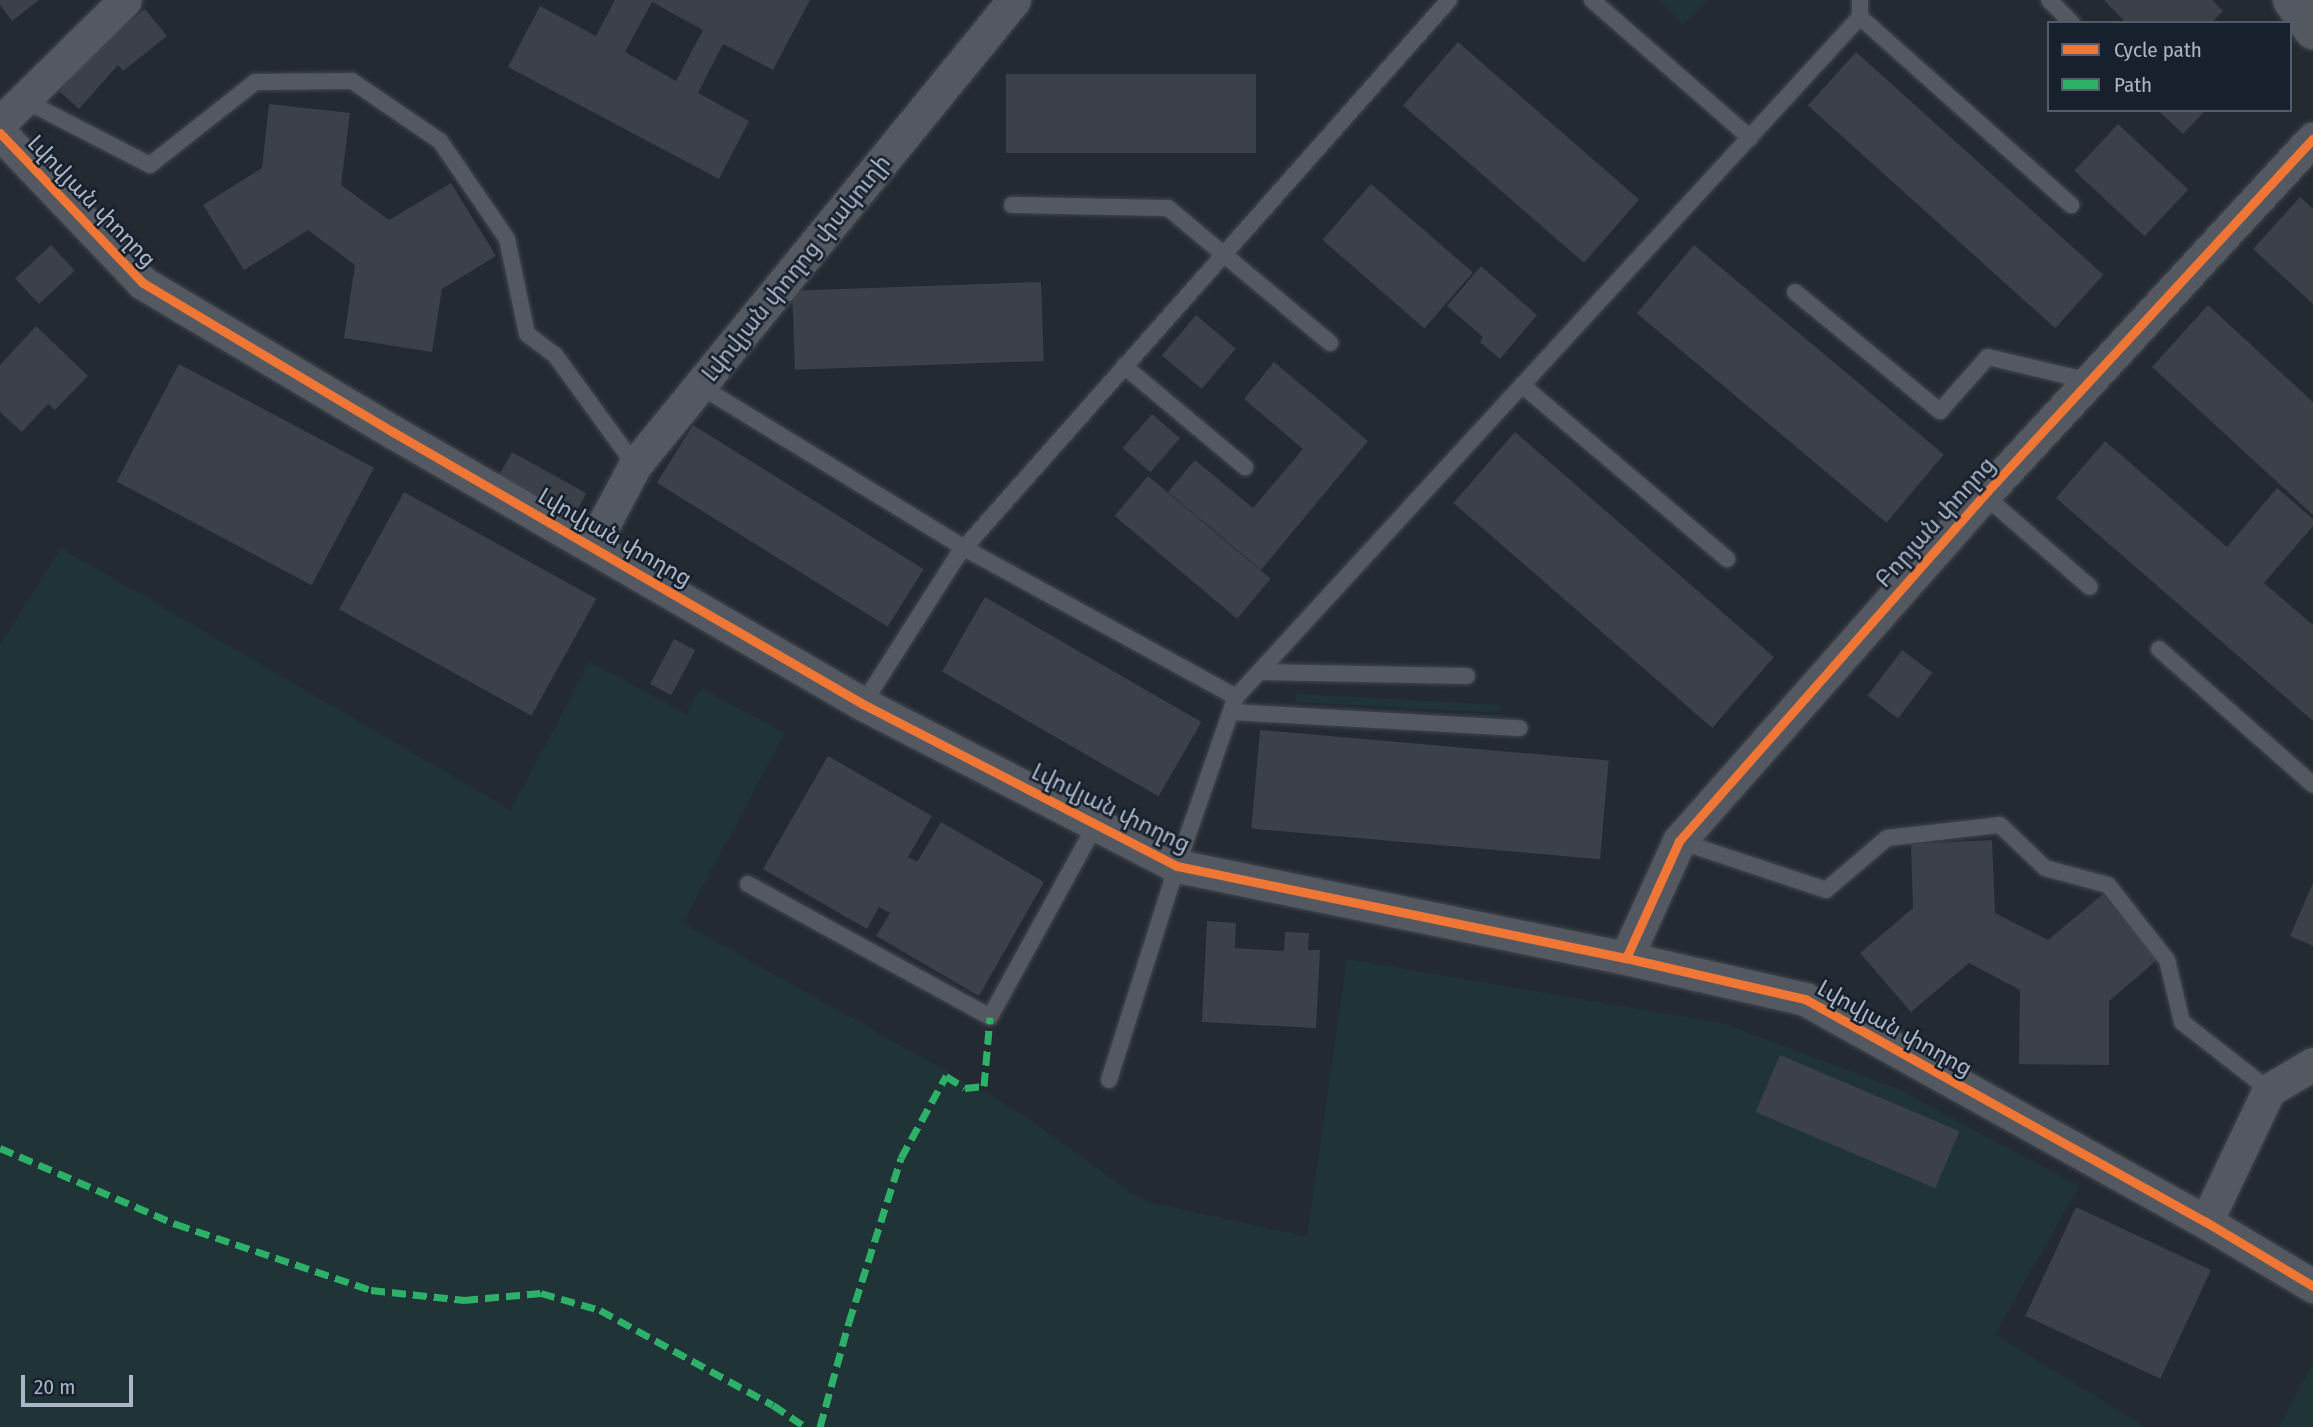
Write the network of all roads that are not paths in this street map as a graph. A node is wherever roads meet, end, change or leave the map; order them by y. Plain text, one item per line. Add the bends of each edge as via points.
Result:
1 (125, 0) edge
2 (1014, 0) edge
3 (1449, 0) edge
4 (1592, 0) edge
5 (1860, 0) edge
6 (2049, 0) edge
7 (2292, 0) edge
8 (1860, 17) junction
9 (2070, 21) edge
10 (2313, 30) edge
11 (24, 100) junction
12 (1, 134) edge
13 (1750, 138) junction
14 (2313, 138) edge
15 (1012, 205) dead end
16 (2071, 205) dead end
17 (1224, 253) junction
18 (1795, 292) dead end
19 (1330, 343) dead end
20 (1124, 366) junction
21 (2089, 381) junction
22 (699, 386) junction
23 (1522, 386) junction
24 (635, 465) junction
25 (1245, 467) dead end
26 (1984, 495) junction
27 (592, 546) junction
28 (964, 548) junction
29 (1727, 559) dead end
30 (2090, 587) dead end
31 (2159, 649) dead end
32 (1260, 672) junction
33 (1467, 676) dead end
34 (863, 704) junction
35 (1233, 704) junction
36 (1520, 728) dead end
37 (2313, 785) edge
38 (1096, 824) junction
39 (1679, 841) junction
40 (1177, 866) junction
41 (748, 884) dead end
42 (1626, 958) junction
43 (2313, 1064) edge
44 (1109, 1080) dead end
45 (2269, 1090) junction
46 (2206, 1222) junction
47 (2313, 1286) edge

1 - 11 street
2 - 22 street, Լվովյան փողոց փակուղի
3 - 17 lane
4 - 13 lane
5 - 8 lane
6 - 9 lane
7 - 10 street
8 - 13 lane
8 - 16 lane
11 - 12 street
11 - 24 lane via 149,165 255,82 352,81 440,141 508,239 527,334 555,355
12 - 27 street, Լվովյան փողոց via 142,283
13 - 23 lane
14 - 21 street, Բորյան փողոց
15 - 17 lane via 1168,208
17 - 19 lane
17 - 20 lane
18 - 21 lane via 1940,411 1988,357
20 - 25 lane
20 - 28 lane
21 - 26 street, Բորյան փողոց
22 - 24 street, Լվովյան փողոց փակուղի
22 - 28 lane
23 - 29 lane
23 - 32 lane
24 - 27 street, Լվովյան փողոց փակուղի
26 - 30 lane
26 - 39 street, Բորյան փողոց
27 - 34 street, Լվովյան փողոց
28 - 34 lane
28 - 35 lane
31 - 37 lane
32 - 33 lane
32 - 35 lane
34 - 38 street, Լվովյան փողոց
35 - 36 lane
35 - 40 lane
38 - 40 street, Լվովյան փողոց
38 - 41 lane via 990,1017
39 - 42 street, Բորյան փողոց
39 - 45 lane via 1826,890 1886,838 2000,825 2045,868 2108,885 2167,960 2182,1021
40 - 42 street, Լվովյան փողոց
40 - 44 lane
42 - 46 street, Լվովյան փողոց via 1805,999
43 - 45 street
45 - 46 street
46 - 47 street, Լվովյան փողոց

